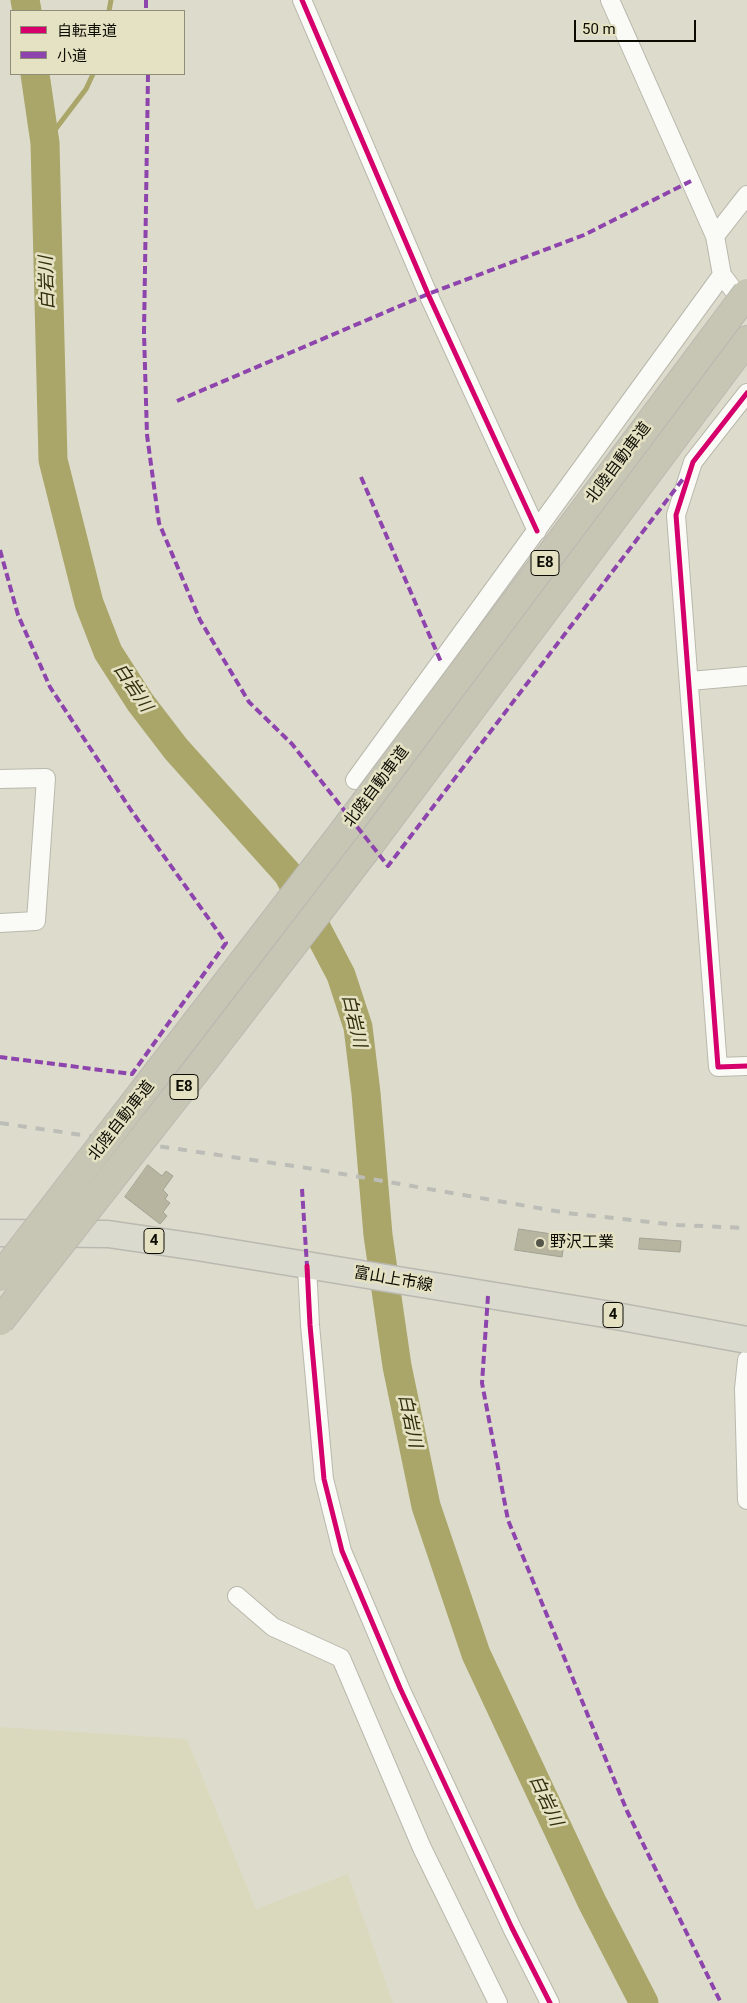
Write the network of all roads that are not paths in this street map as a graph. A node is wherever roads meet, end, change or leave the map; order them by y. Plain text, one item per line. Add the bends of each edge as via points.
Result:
1 (302, 0) edge
2 (610, 0) edge
3 (747, 195) edge
4 (715, 236) junction
5 (722, 275) junction
6 (747, 293) edge
7 (747, 308) edge
8 (747, 340) edge
9 (747, 392) edge
10 (537, 531) junction
11 (747, 676) edge
12 (690, 681) junction
13 (0, 779) edge
14 (355, 780) dead end
15 (0, 923) edge
16 (747, 1066) edge
17 (0, 1233) edge
18 (307, 1266) junction
19 (0, 1277) edge
20 (0, 1321) edge
21 (747, 1340) edge
22 (747, 1360) edge
23 (747, 1500) edge
24 (237, 1596) dead end
25 (498, 2003) edge
26 (550, 2003) edge

1 - 10 street via 428,294
2 - 4 street
3 - 4 street
4 - 5 street
5 - 7 street
5 - 10 street
6 - 19 highway, 北陸自動車道 / E8, bridge via 349,824
8 - 20 highway, 北陸自動車道 / E8, bridge via 359,859
9 - 12 street via 693,462 676,515
10 - 14 street
11 - 12 street
12 - 16 street via 718,1067
13 - 15 street via 46,778 36,920
17 - 18 main road, 4 via 108,1234
18 - 21 main road, 富山上市線 / 4
18 - 26 street via 324,1479 342,1552 400,1688
22 - 23 street via 744,1389
24 - 25 street via 272,1627 341,1658 422,1848

